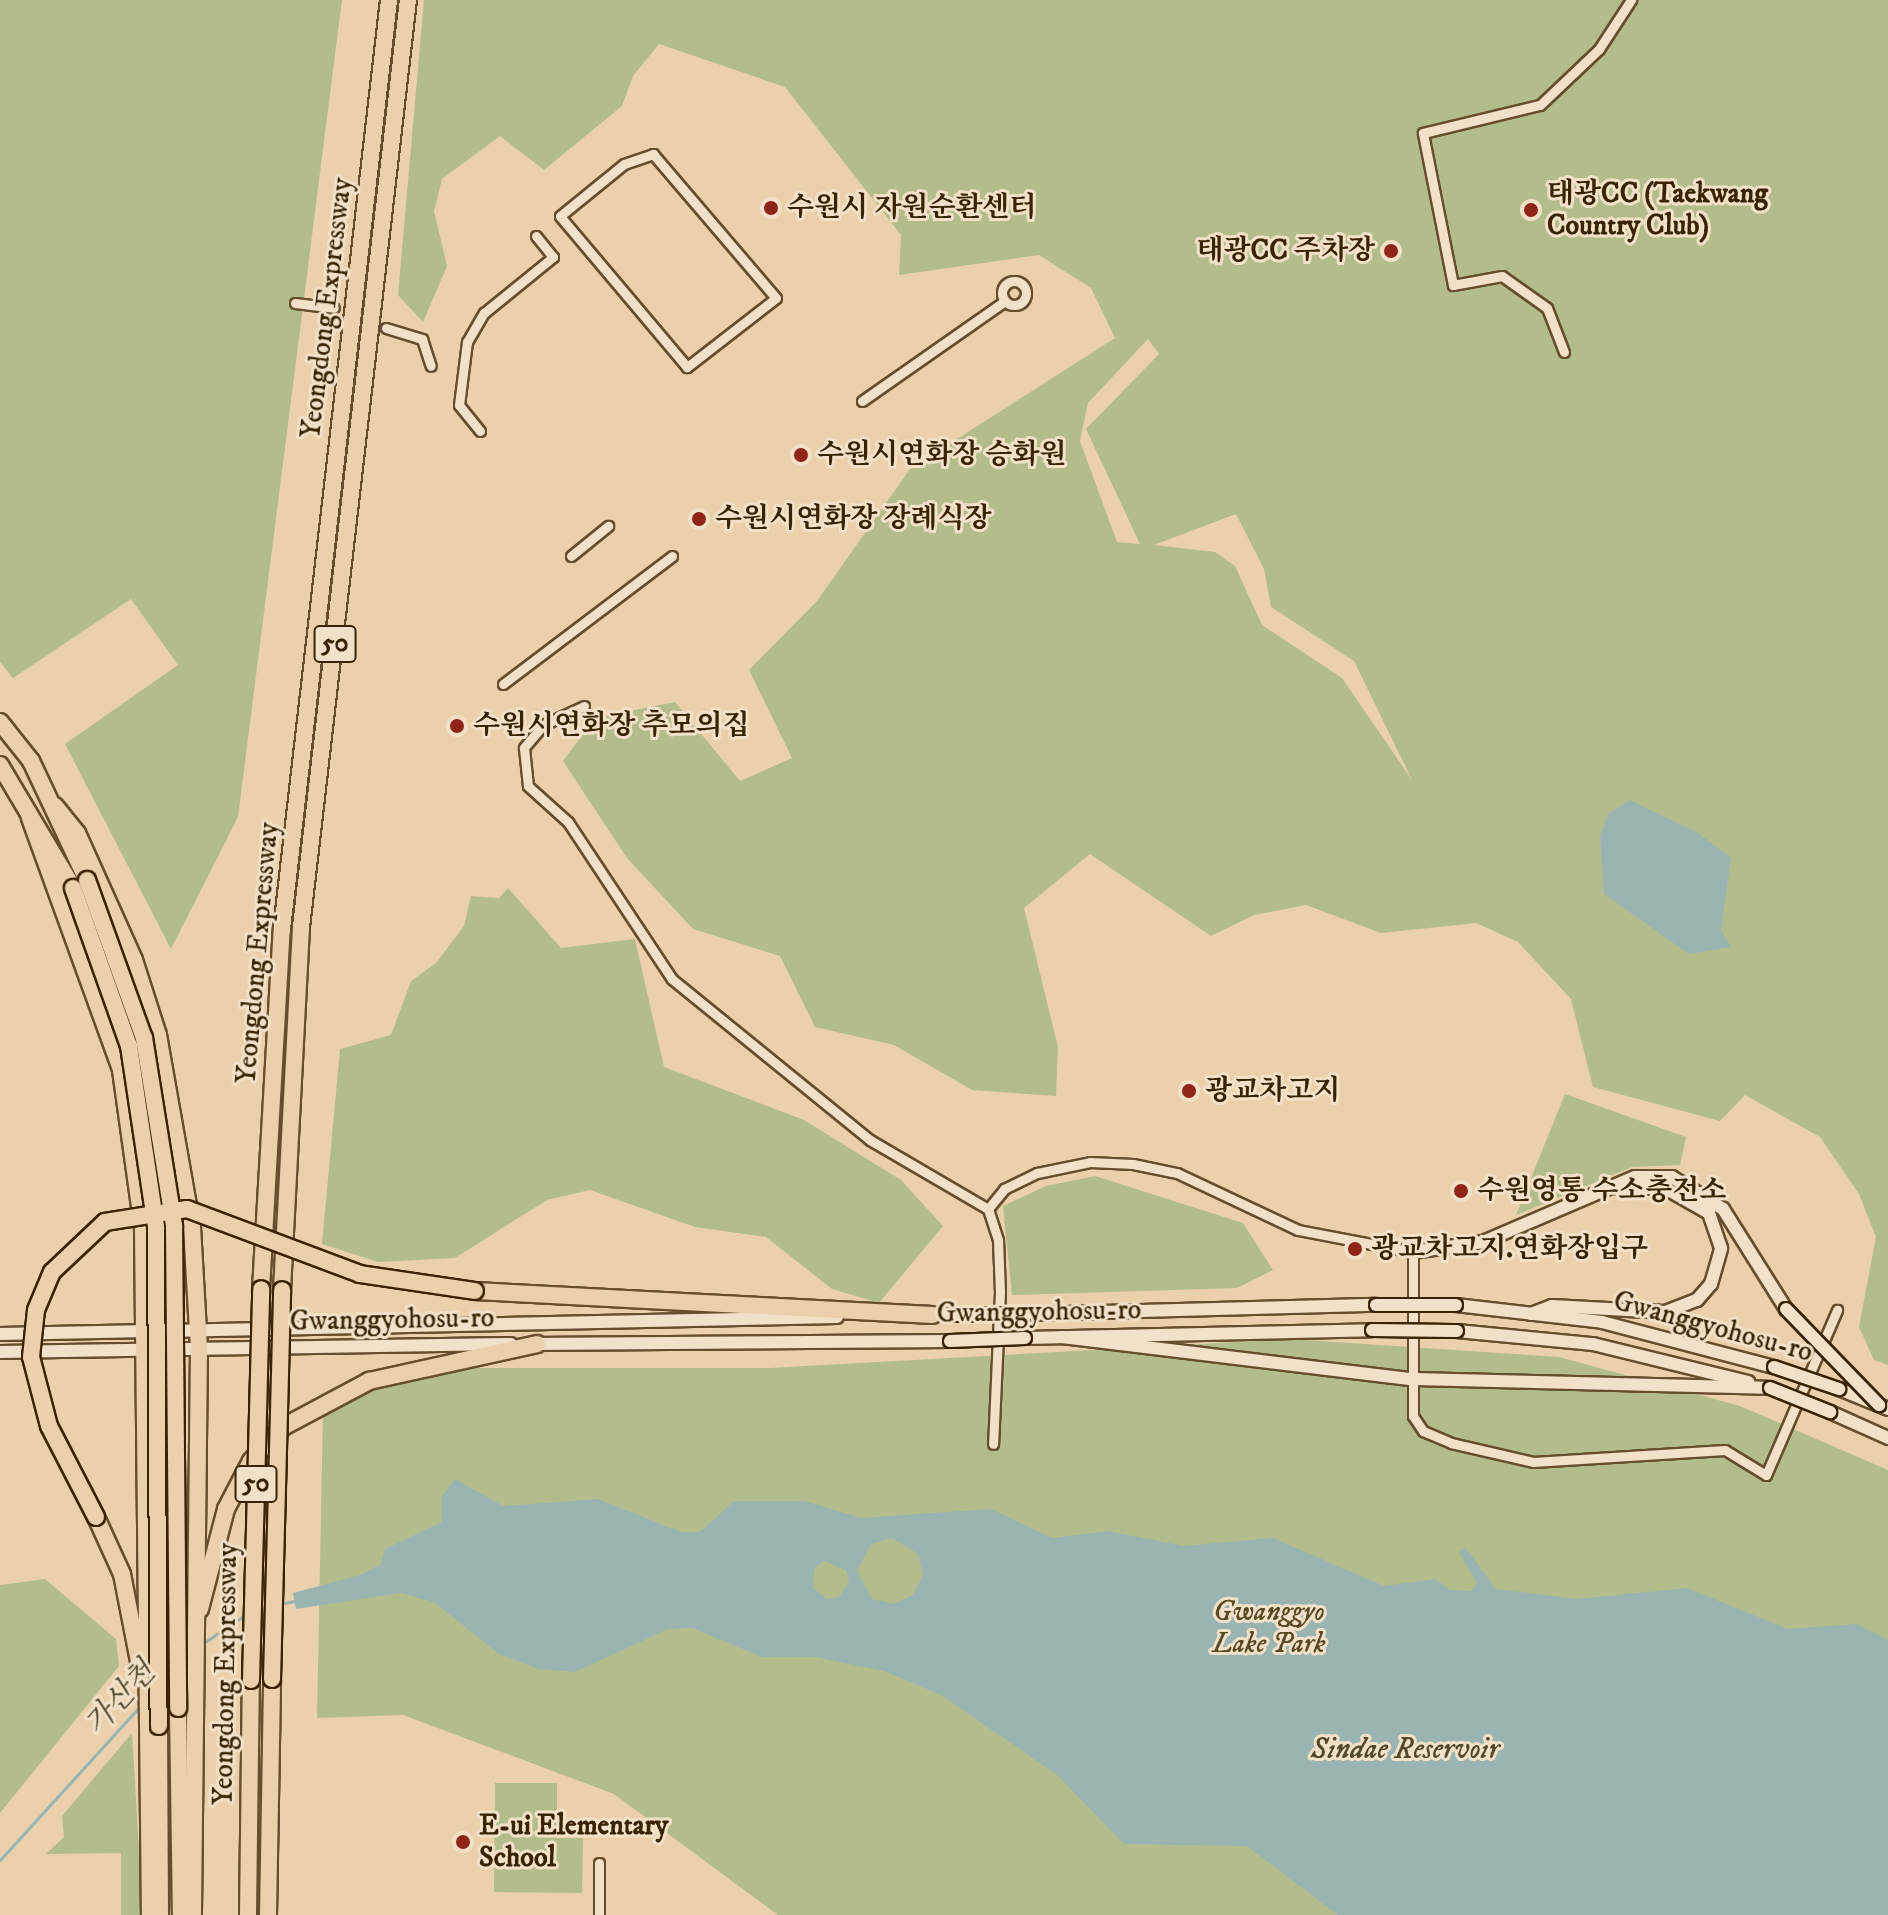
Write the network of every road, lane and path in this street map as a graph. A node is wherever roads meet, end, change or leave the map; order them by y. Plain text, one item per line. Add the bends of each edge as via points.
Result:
1 (389, 0) edge
2 (408, 0) edge
3 (1631, 0) edge
4 (560, 216) joint
5 (536, 236) dead end
6 (1005, 301) dead end
7 (295, 303) dead end
8 (334, 308) dead end
9 (386, 328) dead end
10 (1564, 352) dead end
11 (431, 366) dead end
12 (862, 401) dead end
13 (480, 431) dead end
14 (608, 526) dead end
15 (571, 556) dead end
16 (672, 556) dead end
17 (503, 684) dead end
18 (584, 706) dead end
19 (0, 722) edge
20 (0, 765) edge
21 (55, 806) junction
22 (30, 818) junction
23 (80, 884) junction
24 (1612, 1188) junction
25 (988, 1209) junction
26 (1413, 1252) junction
27 (1837, 1310) dead end
28 (1531, 1314) junction
29 (940, 1315) junction
30 (199, 1330) junction
31 (142, 1331) junction
32 (0, 1334) edge
33 (1062, 1337) junction
34 (537, 1344) junction
35 (199, 1348) junction
36 (142, 1350) junction
37 (0, 1352) edge
38 (1411, 1379) junction
39 (1770, 1388) junction
40 (1884, 1407) edge
41 (1888, 1438) edge
42 (993, 1444) dead end
43 (197, 1604) junction
44 (143, 1652) junction
45 (599, 1863) dead end
46 (150, 1915) edge
47 (160, 1915) edge
48 (181, 1915) edge
49 (193, 1915) edge
50 (248, 1915) edge
51 (268, 1915) edge
52 (599, 1915) edge

1 - 50 highway, Yeongdong Expressway / 50, bridge via 282,929 261,1289
2 - 51 highway, Yeongdong Expressway / 50, bridge via 301,927 282,1290
3 - 10 street via 1599,49 1540,105 1423,133 1453,285 1502,276 1547,308
4 - 4 street via 687,367 776,298 653,154 624,164
5 - 13 street via 553,257 484,313 467,342 459,405
6 - 12 street
7 - 8 street
9 - 11 street via 422,339
14 - 15 street
16 - 17 street
18 - 25 street via 543,725 524,748 528,786 568,822 672,979 847,1123
19 - 21 highway
20 - 22 highway
21 - 23 highway
21 - 30 highway via 97,875 158,1035 188,1199
22 - 23 highway
22 - 31 highway via 121,1070 143,1229
23 - 47 highway, bridge via 129,1046 156,1227
23 - 48 highway, bridge via 144,1038 174,1226
24 - 26 main road via 1483,1242
24 - 28 main road via 1665,1188 1709,1213 1721,1248 1711,1284 1697,1300 1665,1312 1552,1306
24 - 40 main road, bridge via 1655,1175 1697,1187 1723,1209 1786,1309
25 - 26 street via 1004,1189 1037,1173 1090,1162 1133,1164 1177,1173 1298,1230
25 - 42 street via 998,1240 1000,1292
26 - 38 street
27 - 38 street via 1766,1475 1725,1450 1533,1462 1451,1443 1423,1431 1413,1416
28 - 29 main road, Gwanggyohosu-ro, bridge via 1456,1305 1376,1305
28 - 40 main road, Gwanggyohosu-ro, bridge via 1662,1335 1774,1367
29 - 30 main road, Gwanggyohosu-ro
29 - 44 highway, bridge via 475,1291 360,1274 187,1209 105,1222 52,1272 36,1310 31,1357 49,1426 122,1574
30 - 31 main road, Gwanggyohosu-ro
30 - 35 highway
31 - 32 main road, Gwanggyohosu-ro
31 - 36 highway
33 - 34 main road, Gwanggyohosu-ro, bridge
33 - 38 main road
33 - 39 main road, Gwanggyohosu-ro, bridge via 1457,1331 1593,1344
34 - 35 main road, Gwanggyohosu-ro
34 - 43 highway via 369,1381 283,1427 251,1461 226,1509
35 - 36 main road, Gwanggyohosu-ro
35 - 43 highway
36 - 37 main road, Gwanggyohosu-ro
36 - 44 highway
38 - 39 main road
39 - 41 main road, Gwanggyohosu-ro, bridge
43 - 49 highway
44 - 46 highway
45 - 52 street

